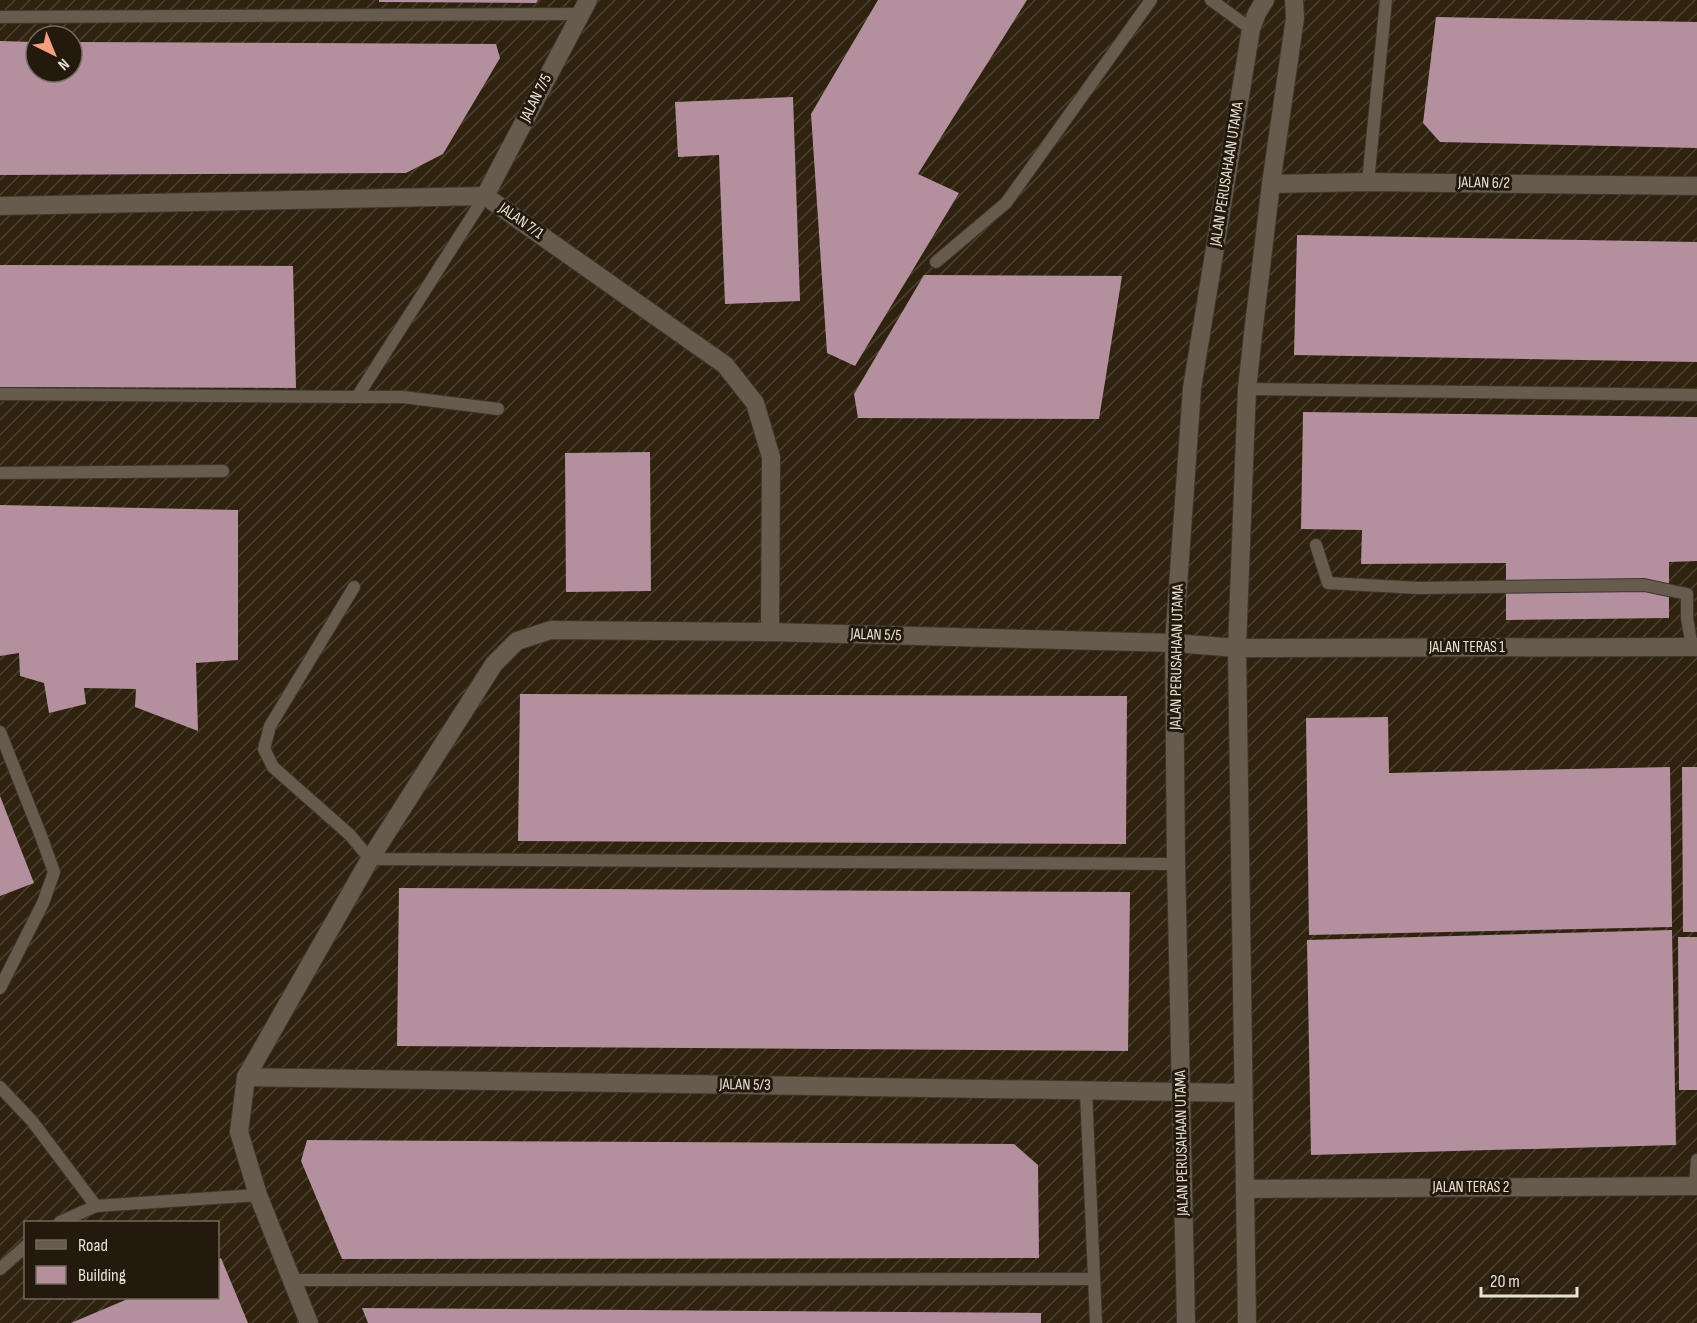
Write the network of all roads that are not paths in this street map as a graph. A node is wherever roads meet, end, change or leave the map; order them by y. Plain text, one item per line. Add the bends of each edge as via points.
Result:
1 (1151, 0) edge
2 (1211, 0) edge
3 (1265, 0) edge
4 (1294, 0) edge
5 (1386, 0) edge
6 (583, 7) edge
7 (0, 17) edge
8 (1251, 28) junction
9 (1368, 182) junction
10 (1271, 184) junction
11 (1697, 186) edge
12 (485, 196) junction
13 (0, 206) edge
14 (936, 262) dead end
15 (1247, 389) junction
16 (0, 394) edge
17 (1697, 395) edge
18 (357, 398) junction
19 (498, 409) dead end
20 (223, 471) dead end
21 (0, 473) edge
22 (1316, 545) dead end
23 (354, 587) dead end
24 (770, 632) junction
25 (1174, 643) junction
26 (1695, 647) edge
27 (1238, 648) junction
28 (0, 732) edge
29 (370, 859) junction
30 (1176, 864) junction
31 (0, 988) edge
32 (246, 1077) junction
33 (0, 1087) edge
34 (1086, 1091) junction
35 (1180, 1092) junction
36 (1243, 1093) junction
37 (1697, 1160) edge
38 (1696, 1185) edge
39 (1245, 1189) junction
40 (258, 1195) junction
41 (96, 1206) junction
42 (62, 1221) edge
43 (24, 1248) edge
44 (0, 1269) edge
45 (1094, 1279) junction
46 (293, 1280) junction
47 (309, 1323) edge
48 (1096, 1323) edge
49 (1186, 1323) edge
50 (1247, 1323) edge

1 - 14 lane via 1006,203
2 - 8 lane
3 - 8 street, JALAN PERUSAHAAN UTAMA
4 - 10 street via 1295,18
5 - 9 lane
6 - 7 lane
6 - 12 street, JALAN 7/5
8 - 25 street, JALAN PERUSAHAAN UTAMA via 1192,388
9 - 10 street, JALAN 6/2
9 - 11 street, JALAN 6/2
10 - 15 street
12 - 13 street, JALAN 7/1
12 - 18 lane
12 - 24 street, JALAN 7/1 via 724,365 755,403 771,457
15 - 17 lane
15 - 27 street
16 - 18 lane
18 - 19 lane via 403,397
20 - 21 lane
22 - 26 lane via 1328,583 1419,588 1644,585 1687,594 1687,618
23 - 29 lane via 270,726 264,750 273,767 350,835
24 - 25 street, JALAN 5/5
24 - 29 street, JALAN 5/5 via 551,630 517,640 494,664
25 - 27 street, JALAN 5/5
25 - 30 street, JALAN PERUSAHAAN UTAMA
26 - 27 street, JALAN TERAS 1
27 - 36 street
28 - 31 lane via 54,872 43,903
29 - 30 lane
29 - 32 street
30 - 35 street, JALAN PERUSAHAAN UTAMA
32 - 34 street, JALAN 5/3
32 - 40 street via 239,1132
33 - 41 lane via 32,1121
34 - 35 street, JALAN 5/3
34 - 45 lane
35 - 36 street, JALAN 5/3
35 - 49 street, JALAN PERUSAHAAN UTAMA
36 - 39 street
37 - 38 lane
38 - 39 street, JALAN TERAS 2
39 - 50 street
40 - 41 lane
40 - 46 street
41 - 42 lane
43 - 44 lane
45 - 46 lane
45 - 48 lane
46 - 47 street

